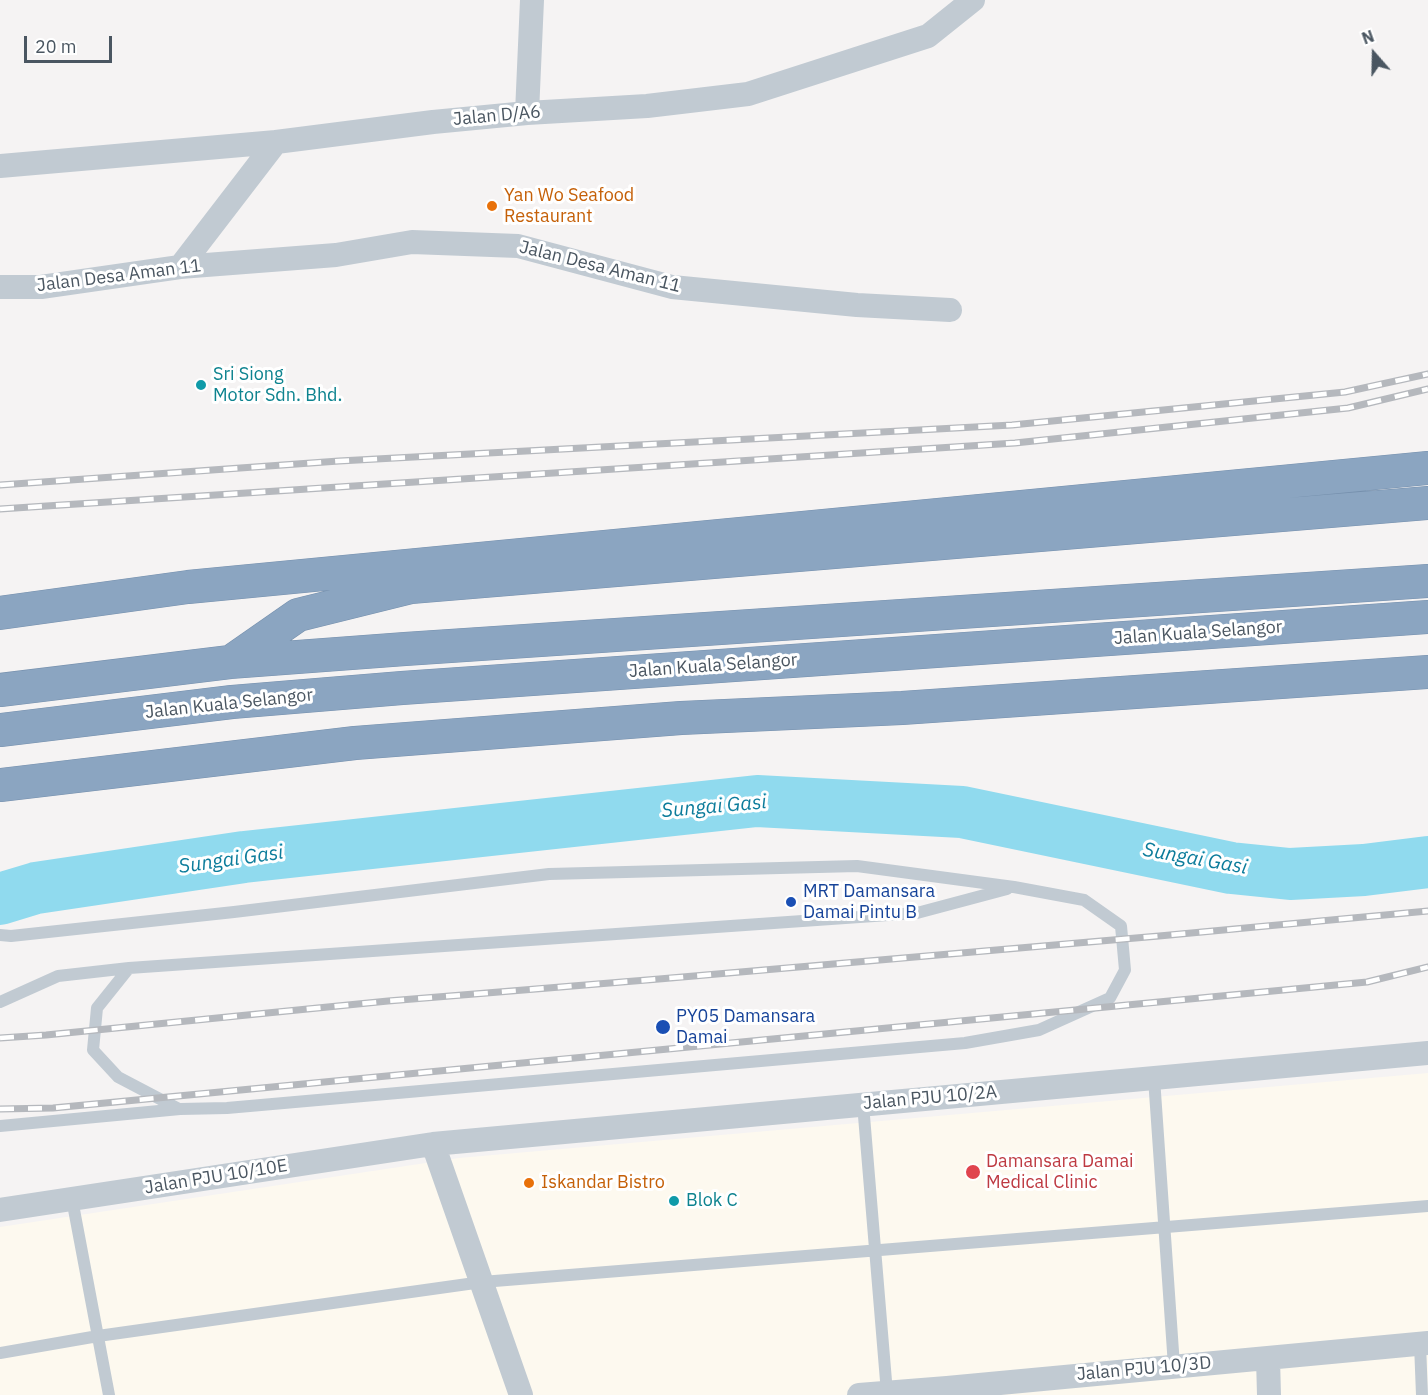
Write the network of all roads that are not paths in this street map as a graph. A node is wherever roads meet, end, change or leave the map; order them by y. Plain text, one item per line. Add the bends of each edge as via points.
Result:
1 (532, 0) edge
2 (973, 0) edge
3 (527, 113) junction
4 (276, 142) junction
5 (0, 166) edge
6 (180, 267) junction
7 (0, 287) edge
8 (950, 310) dead end
9 (1428, 468) edge
10 (1414, 505) edge
11 (1428, 527) edge
12 (1413, 582) edge
13 (0, 613) edge
14 (1414, 618) edge
15 (230, 662) junction
16 (1426, 669) edge
17 (0, 690) edge
18 (0, 730) edge
19 (6, 786) edge
20 (1014, 887) junction
21 (0, 935) edge
22 (129, 968) junction
23 (0, 1002) edge
24 (1428, 1053) edge
25 (1154, 1078) junction
26 (863, 1104) junction
27 (180, 1109) junction
28 (0, 1126) edge
29 (433, 1144) junction
30 (72, 1199) junction
31 (1428, 1206) edge
32 (0, 1210) edge
33 (1165, 1227) junction
34 (875, 1250) junction
35 (482, 1282) junction
36 (98, 1336) junction
37 (1424, 1343) edge
38 (0, 1353) edge
39 (1268, 1358) junction
40 (1174, 1366) junction
41 (887, 1392) junction
42 (948, 1392) edge
43 (109, 1395) edge
44 (520, 1395) edge
45 (859, 1395) edge
46 (1269, 1395) edge
47 (1422, 1395) edge

1 - 3 street
2 - 3 street, Jalan D/A6 via 928,36 748,94 647,106
3 - 4 street, Jalan D/A6
4 - 5 street, Jalan D/A6
4 - 6 street
6 - 7 street, Jalan Desa Aman 11 via 41,287
6 - 8 street, Jalan Desa Aman 11 via 336,255 412,242 518,246 672,287
9 - 13 highway via 188,586
10 - 11 highway
10 - 15 highway via 411,587 298,615
12 - 15 highway, Jalan Kuala Selangor
14 - 18 highway, Jalan Kuala Selangor via 402,688 231,702
15 - 17 highway, Jalan Kuala Selangor
16 - 19 highway via 355,743
20 - 21 lane via 857,866 549,874
20 - 22 lane via 917,913
20 - 27 lane via 1084,900 1121,926 1125,970 1110,998 1039,1030 964,1042 227,1108
22 - 23 lane via 58,976
22 - 27 lane via 98,1008 93,1050 118,1077
24 - 25 street, Jalan PJU 10/2A
25 - 26 street, Jalan PJU 10/2A
25 - 33 lane
26 - 29 street, Jalan PJU 10/2A
26 - 34 lane
27 - 28 lane
29 - 30 street, Jalan PJU 10/10E
29 - 35 street
30 - 32 street, Jalan PJU 10/10E
30 - 36 lane
31 - 33 lane
33 - 34 lane
33 - 40 lane
34 - 35 lane
34 - 41 lane
35 - 36 lane
35 - 44 street
36 - 38 lane
36 - 43 lane
37 - 39 street, Jalan PJU 10/3D
37 - 47 lane
39 - 40 street, Jalan PJU 10/3D
39 - 46 street
40 - 42 street, Jalan PJU 10/3D
41 - 42 street, Jalan PJU 10/3D
41 - 45 street, Jalan PJU 10/3D

